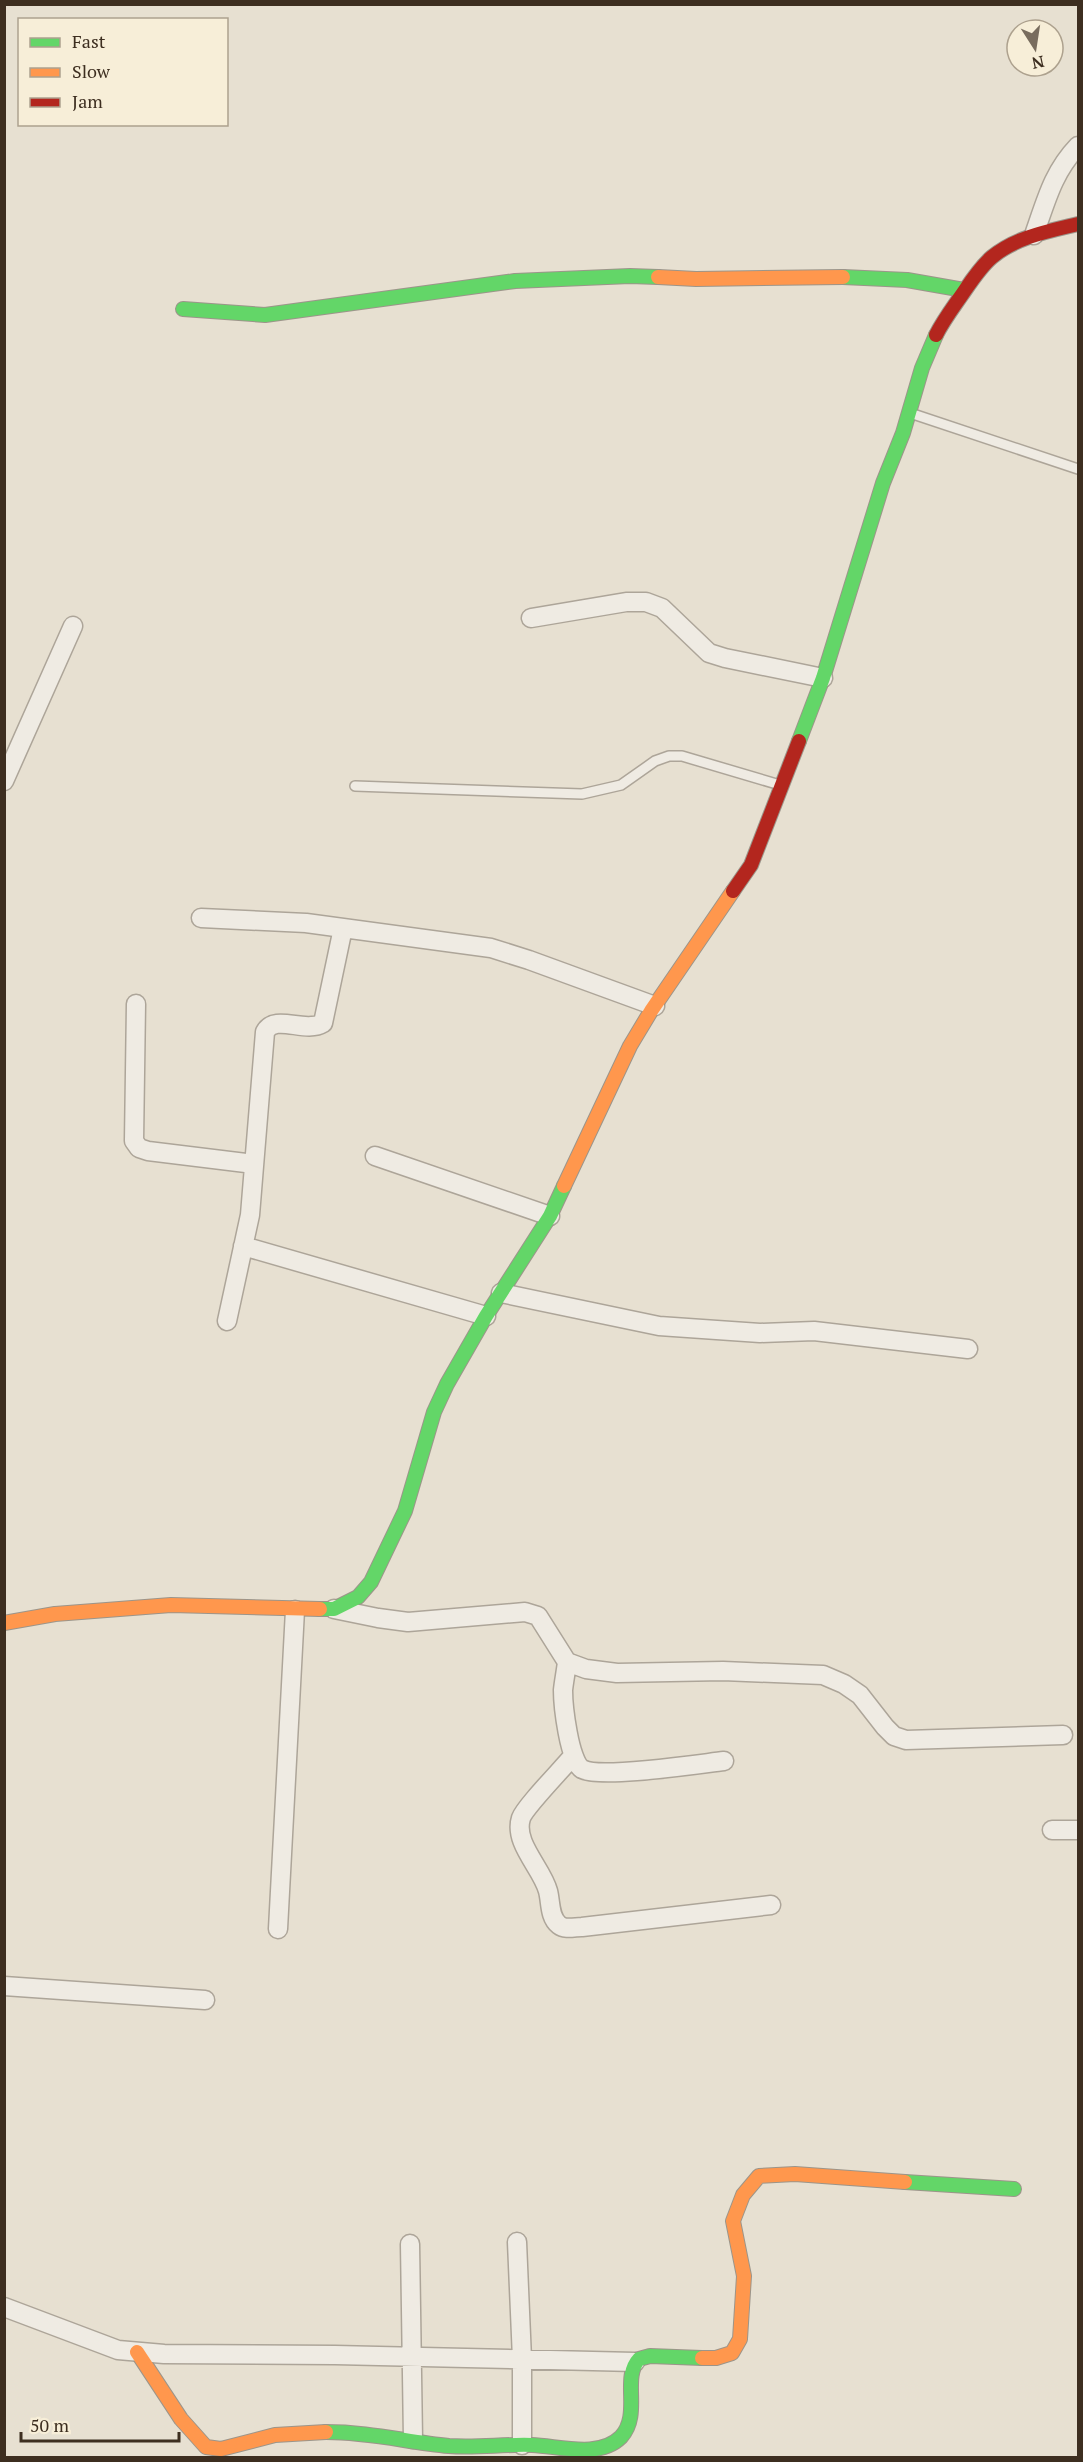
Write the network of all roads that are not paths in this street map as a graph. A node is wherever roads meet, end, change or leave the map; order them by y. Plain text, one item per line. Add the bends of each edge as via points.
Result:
1 (1078, 146) edge
2 (1078, 224) edge
3 (1034, 235) junction
4 (964, 290) junction
5 (183, 309) dead end
6 (908, 412) junction
7 (1078, 469) edge
8 (531, 618) dead end
9 (73, 626) dead end
10 (823, 678) junction
11 (4, 781) edge
12 (782, 785) junction
13 (355, 786) dead end
14 (201, 918) dead end
15 (343, 928) junction
16 (136, 1004) dead end
17 (655, 1006) junction
18 (375, 1155) dead end
19 (254, 1164) junction
20 (550, 1216) junction
21 (243, 1246) junction
22 (501, 1293) junction
23 (486, 1316) junction
24 (227, 1321) dead end
25 (968, 1349) dead end
26 (295, 1610) junction
27 (333, 1610) junction
28 (4, 1623) edge
29 (567, 1662) junction
30 (1064, 1735) dead end
31 (572, 1757) junction
32 (724, 1761) dead end
33 (1052, 1830) dead end
34 (1078, 1830) edge
35 (771, 1905) dead end
36 (278, 1929) dead end
37 (4, 1986) edge
38 (205, 2000) dead end
39 (1014, 2188) dead end
40 (517, 2242) dead end
41 (410, 2244) dead end
42 (4, 2307) edge
43 (137, 2352) junction
44 (413, 2357) junction
45 (522, 2359) junction
46 (635, 2362) junction
47 (413, 2439) junction
48 (522, 2445) junction
49 (566, 2452) edge

1 - 3 street via 1052,182
2 - 3 street
3 - 4 street via 992,257
4 - 5 street via 907,280 836,277 630,276 515,281 271,315
4 - 6 street via 941,325
6 - 7 lane
6 - 10 street
8 - 10 street via 646,602 662,608 710,652
9 - 11 street
10 - 12 street
12 - 13 lane via 682,756 669,756 621,785 582,794
12 - 17 street via 751,865
14 - 15 street
15 - 17 street via 491,948
15 - 19 street via 323,1023 306,1028 275,1023 265,1032
16 - 19 street via 134,1141 139,1148
17 - 20 street via 630,1046
18 - 20 street
19 - 21 street
20 - 22 street
21 - 23 street
21 - 24 street
22 - 23 street
22 - 25 street via 659,1326 814,1331
23 - 27 street via 434,1412 405,1511 371,1582 358,1597
26 - 27 street
26 - 28 street via 171,1605 55,1614
26 - 36 street
27 - 29 street via 408,1622 525,1612 538,1616
29 - 30 street via 617,1673 723,1671 823,1675 860,1695 894,1736 906,1740
29 - 31 street via 563,1690
31 - 32 street via 579,1768 590,1772
31 - 35 street via 525,1812 520,1826 528,1851 545,1880 552,1915 558,1924 564,1928 582,1927
33 - 34 street
37 - 38 street
39 - 46 street via 795,2174 759,2176 743,2195 733,2221 744,2276 741,2329 735,2349 726,2357 650,2356
40 - 45 street
41 - 44 street
42 - 43 street via 118,2350
43 - 44 street
43 - 47 street via 188,2428 201,2445 209,2448 221,2449 271,2434 298,2432 364,2433
44 - 45 street
44 - 47 street
45 - 46 street
45 - 48 street
46 - 49 street via 630,2424 621,2436 611,2444
47 - 48 street via 449,2446
48 - 49 street

